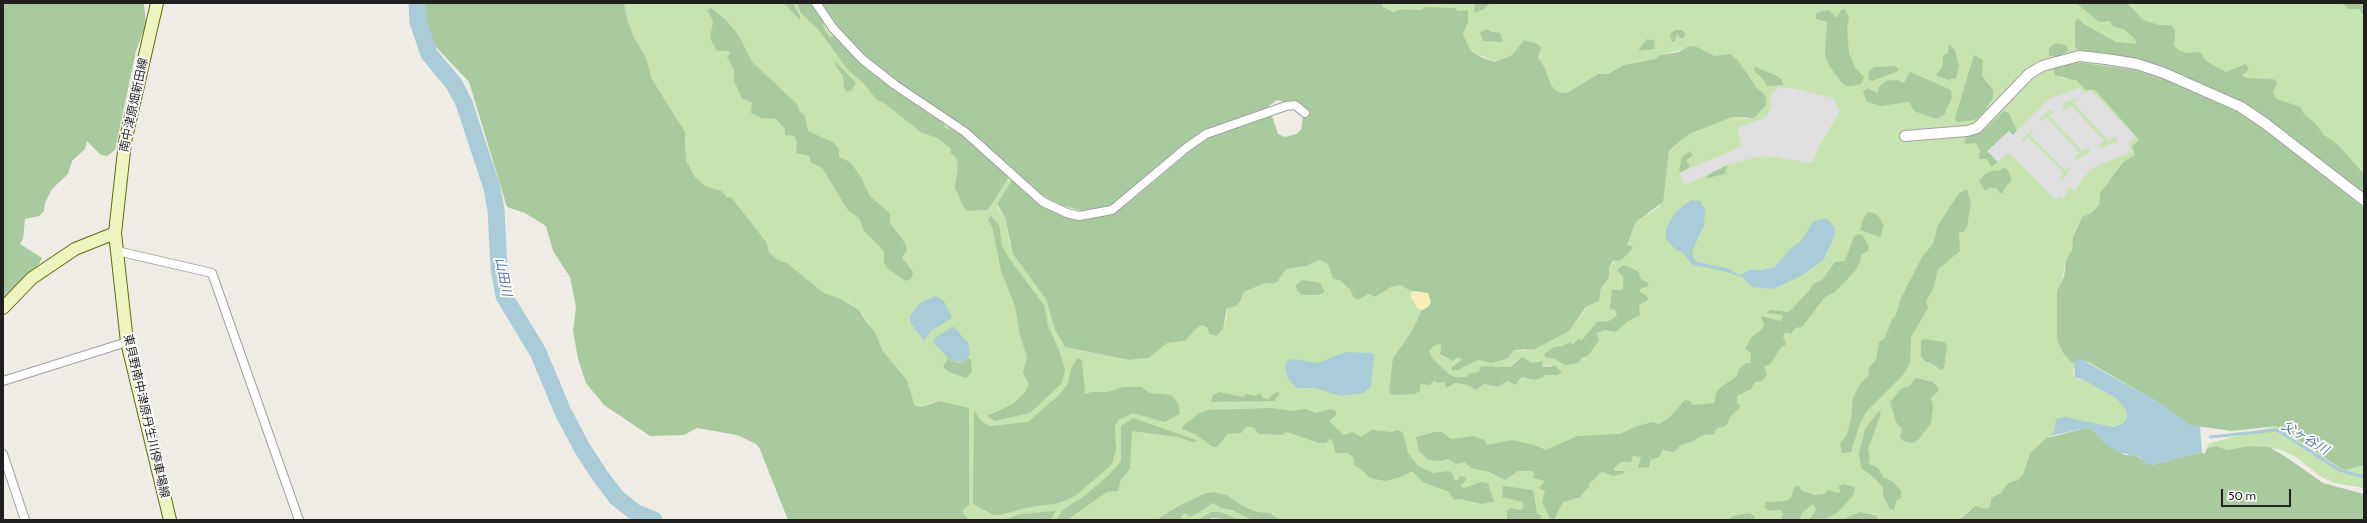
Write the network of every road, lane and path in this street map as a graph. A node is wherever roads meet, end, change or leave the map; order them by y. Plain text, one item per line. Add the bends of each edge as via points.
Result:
1 (157, 3) edge
2 (816, 3) edge
3 (1305, 113) dead end
4 (1905, 136) dead end
5 (2364, 200) edge
6 (115, 233) junction
7 (117, 251) junction
8 (3, 308) edge
9 (127, 342) junction
10 (3, 381) edge
11 (3, 454) edge
12 (25, 520) edge
13 (170, 520) edge
14 (299, 520) edge

1 - 6 main road, 南中津原畑新田線 via 125,142
2 - 3 street via 833,28 862,59 895,85 965,132 1043,202 1079,216 1112,210 1206,134 1286,106 1296,105
4 - 5 street via 1977,128 1986,122 2014,89 2042,66 2079,56 2106,59 2137,64 2164,73 2241,107
6 - 7 main road, 東貝野南中津原丹生川停車場線
6 - 8 main road via 69,253 32,278
7 - 9 main road, 東貝野南中津原丹生川停車場線
7 - 14 street via 212,273
9 - 10 street
9 - 13 main road, 東貝野南中津原丹生川停車場線
11 - 12 street

